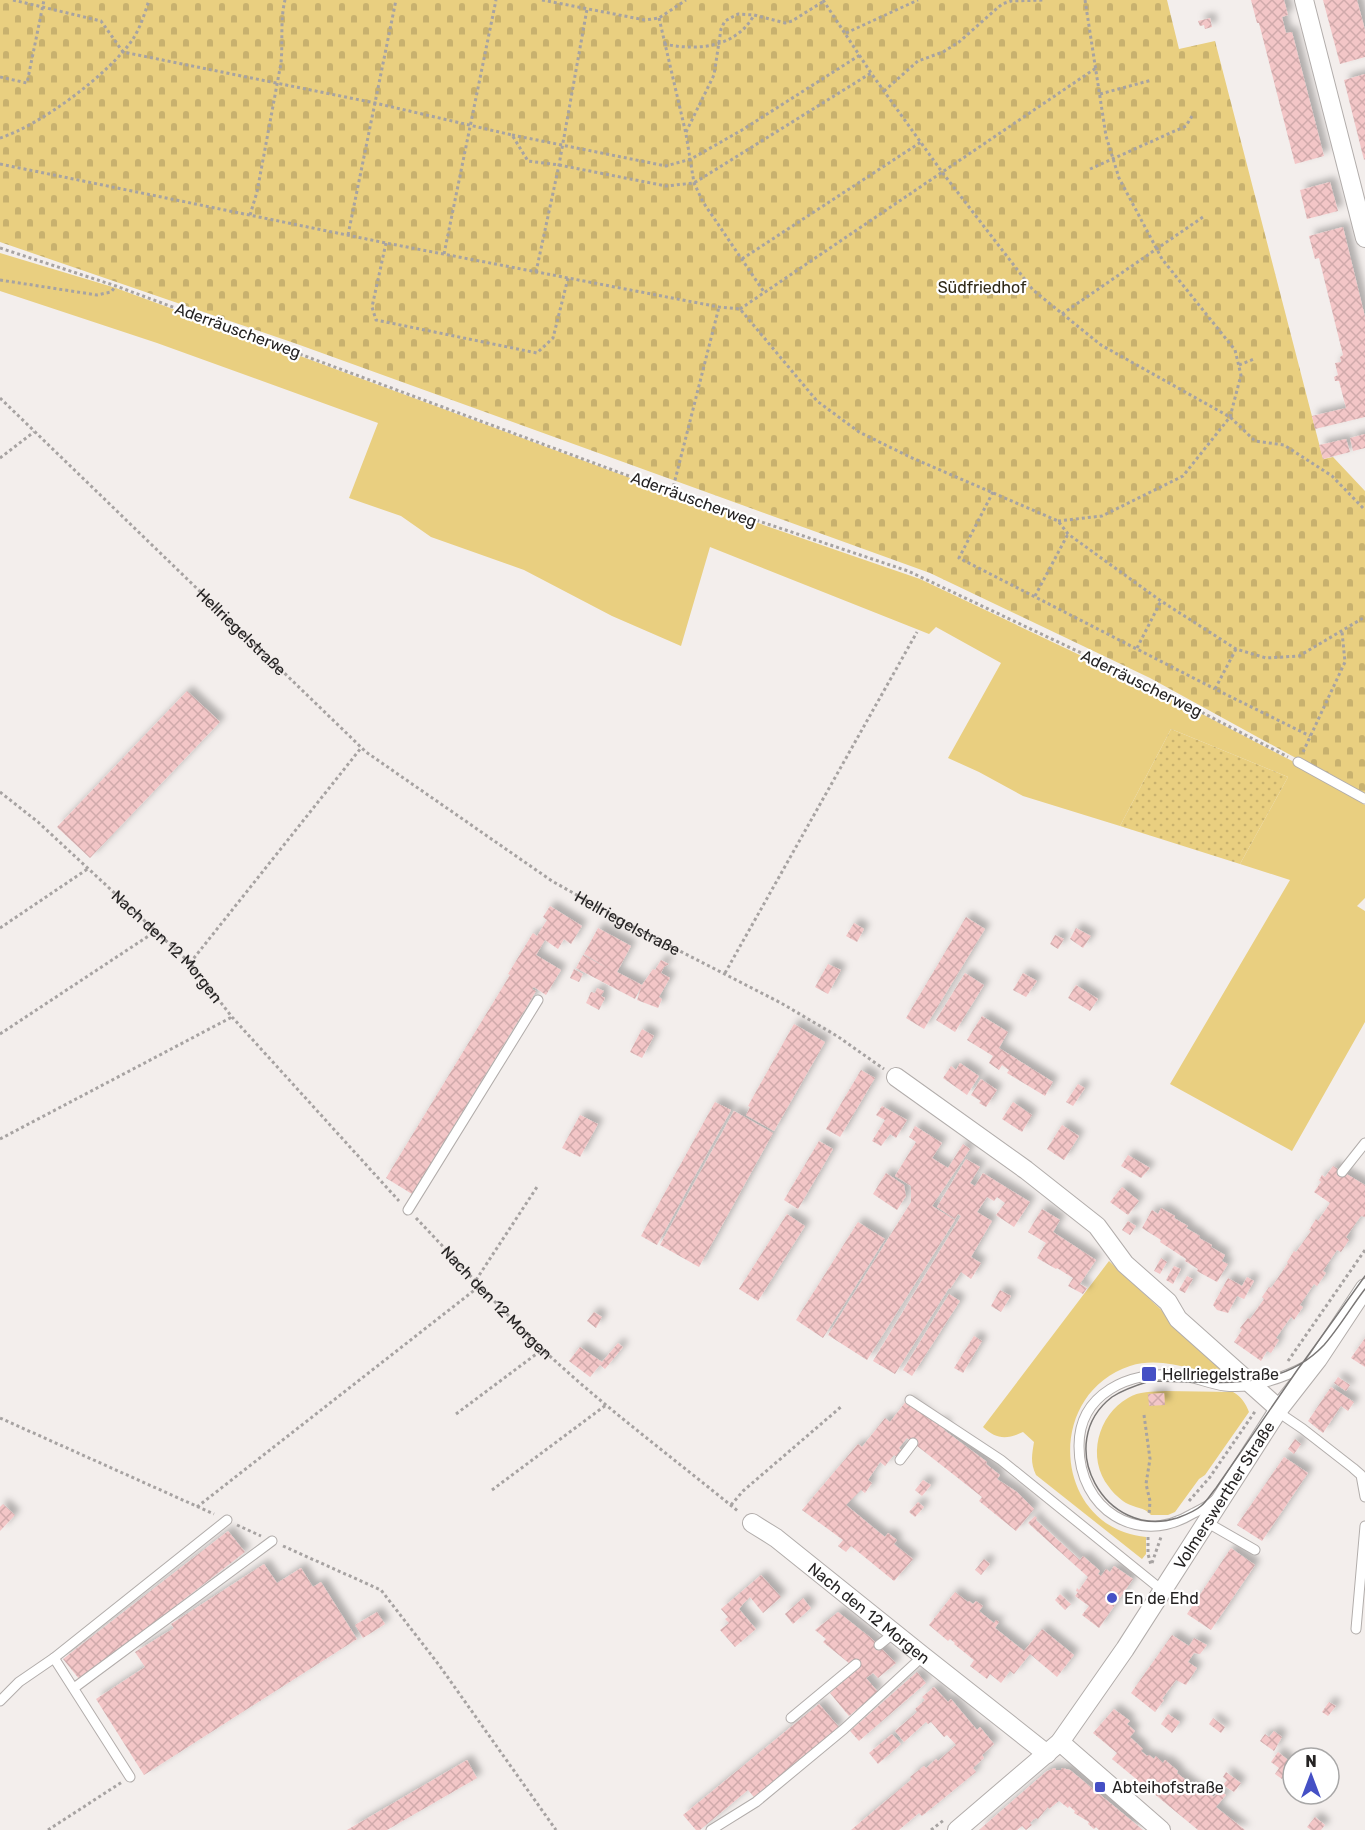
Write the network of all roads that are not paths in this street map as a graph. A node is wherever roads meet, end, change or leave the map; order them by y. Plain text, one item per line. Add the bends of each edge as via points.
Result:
1 (1304, 0) edge
2 (1365, 238) edge
3 (1298, 762) road end
4 (1365, 800) edge
5 (538, 1000) dead end
6 (896, 1077) road end
7 (1363, 1148) edge
8 (1342, 1172) dead end
9 (408, 1210) road end
10 (1365, 1288) edge
11 (1318, 1359) junction
12 (1250, 1385) junction
13 (910, 1400) dead end
14 (1278, 1410) junction
15 (913, 1443) dead end
16 (900, 1460) dead end
17 (1241, 1469) junction
18 (1365, 1497) edge
19 (1200, 1518) junction
20 (227, 1520) road end
21 (752, 1523) road end
22 (1365, 1526) edge
23 (272, 1541) road end
24 (1255, 1550) dead end
25 (1163, 1591) junction
26 (1356, 1629) dead end
27 (894, 1633) junction
28 (879, 1645) dead end
29 (923, 1656) junction
30 (54, 1658) junction
31 (856, 1664) dead end
32 (74, 1688) junction
33 (0, 1701) edge
34 (791, 1718) dead end
35 (1054, 1748) junction
36 (130, 1777) road end
37 (711, 1830) edge
38 (957, 1830) edge
39 (1161, 1830) edge

1 - 2 street
3 - 4 lane
5 - 9 lane
6 - 12 street via 1097,1226 1125,1264
7 - 8 lane
10 - 11 street, Volmerswerther Straße
11 - 12 lane via 1267,1382
11 - 14 street, Volmerswerther Straße
12 - 14 street
12 - 19 lane via 1225,1386 1179,1375 1133,1377 1102,1395 1086,1416 1079,1440 1081,1469 1095,1499 1106,1510 1122,1521 1149,1527
13 - 25 lane via 1001,1460
14 - 17 street, Volmerswerther Straße
14 - 18 lane via 1361,1475
15 - 16 lane
17 - 19 street, Volmerswerther Straße
17 - 19 lane
19 - 24 lane
19 - 25 street, Volmerswerther Straße
20 - 30 lane
21 - 27 street, Nach den 12 Morgen
22 - 26 lane
23 - 32 lane
25 - 35 street, Volmerswerther Straße
27 - 28 lane
27 - 29 street, Nach den 12 Morgen
29 - 35 street, Nach den 12 Morgen
29 - 37 lane via 756,1802
30 - 32 lane
30 - 33 lane
31 - 34 lane
32 - 36 lane
35 - 38 street, Volmerswerther Straße
35 - 39 street

